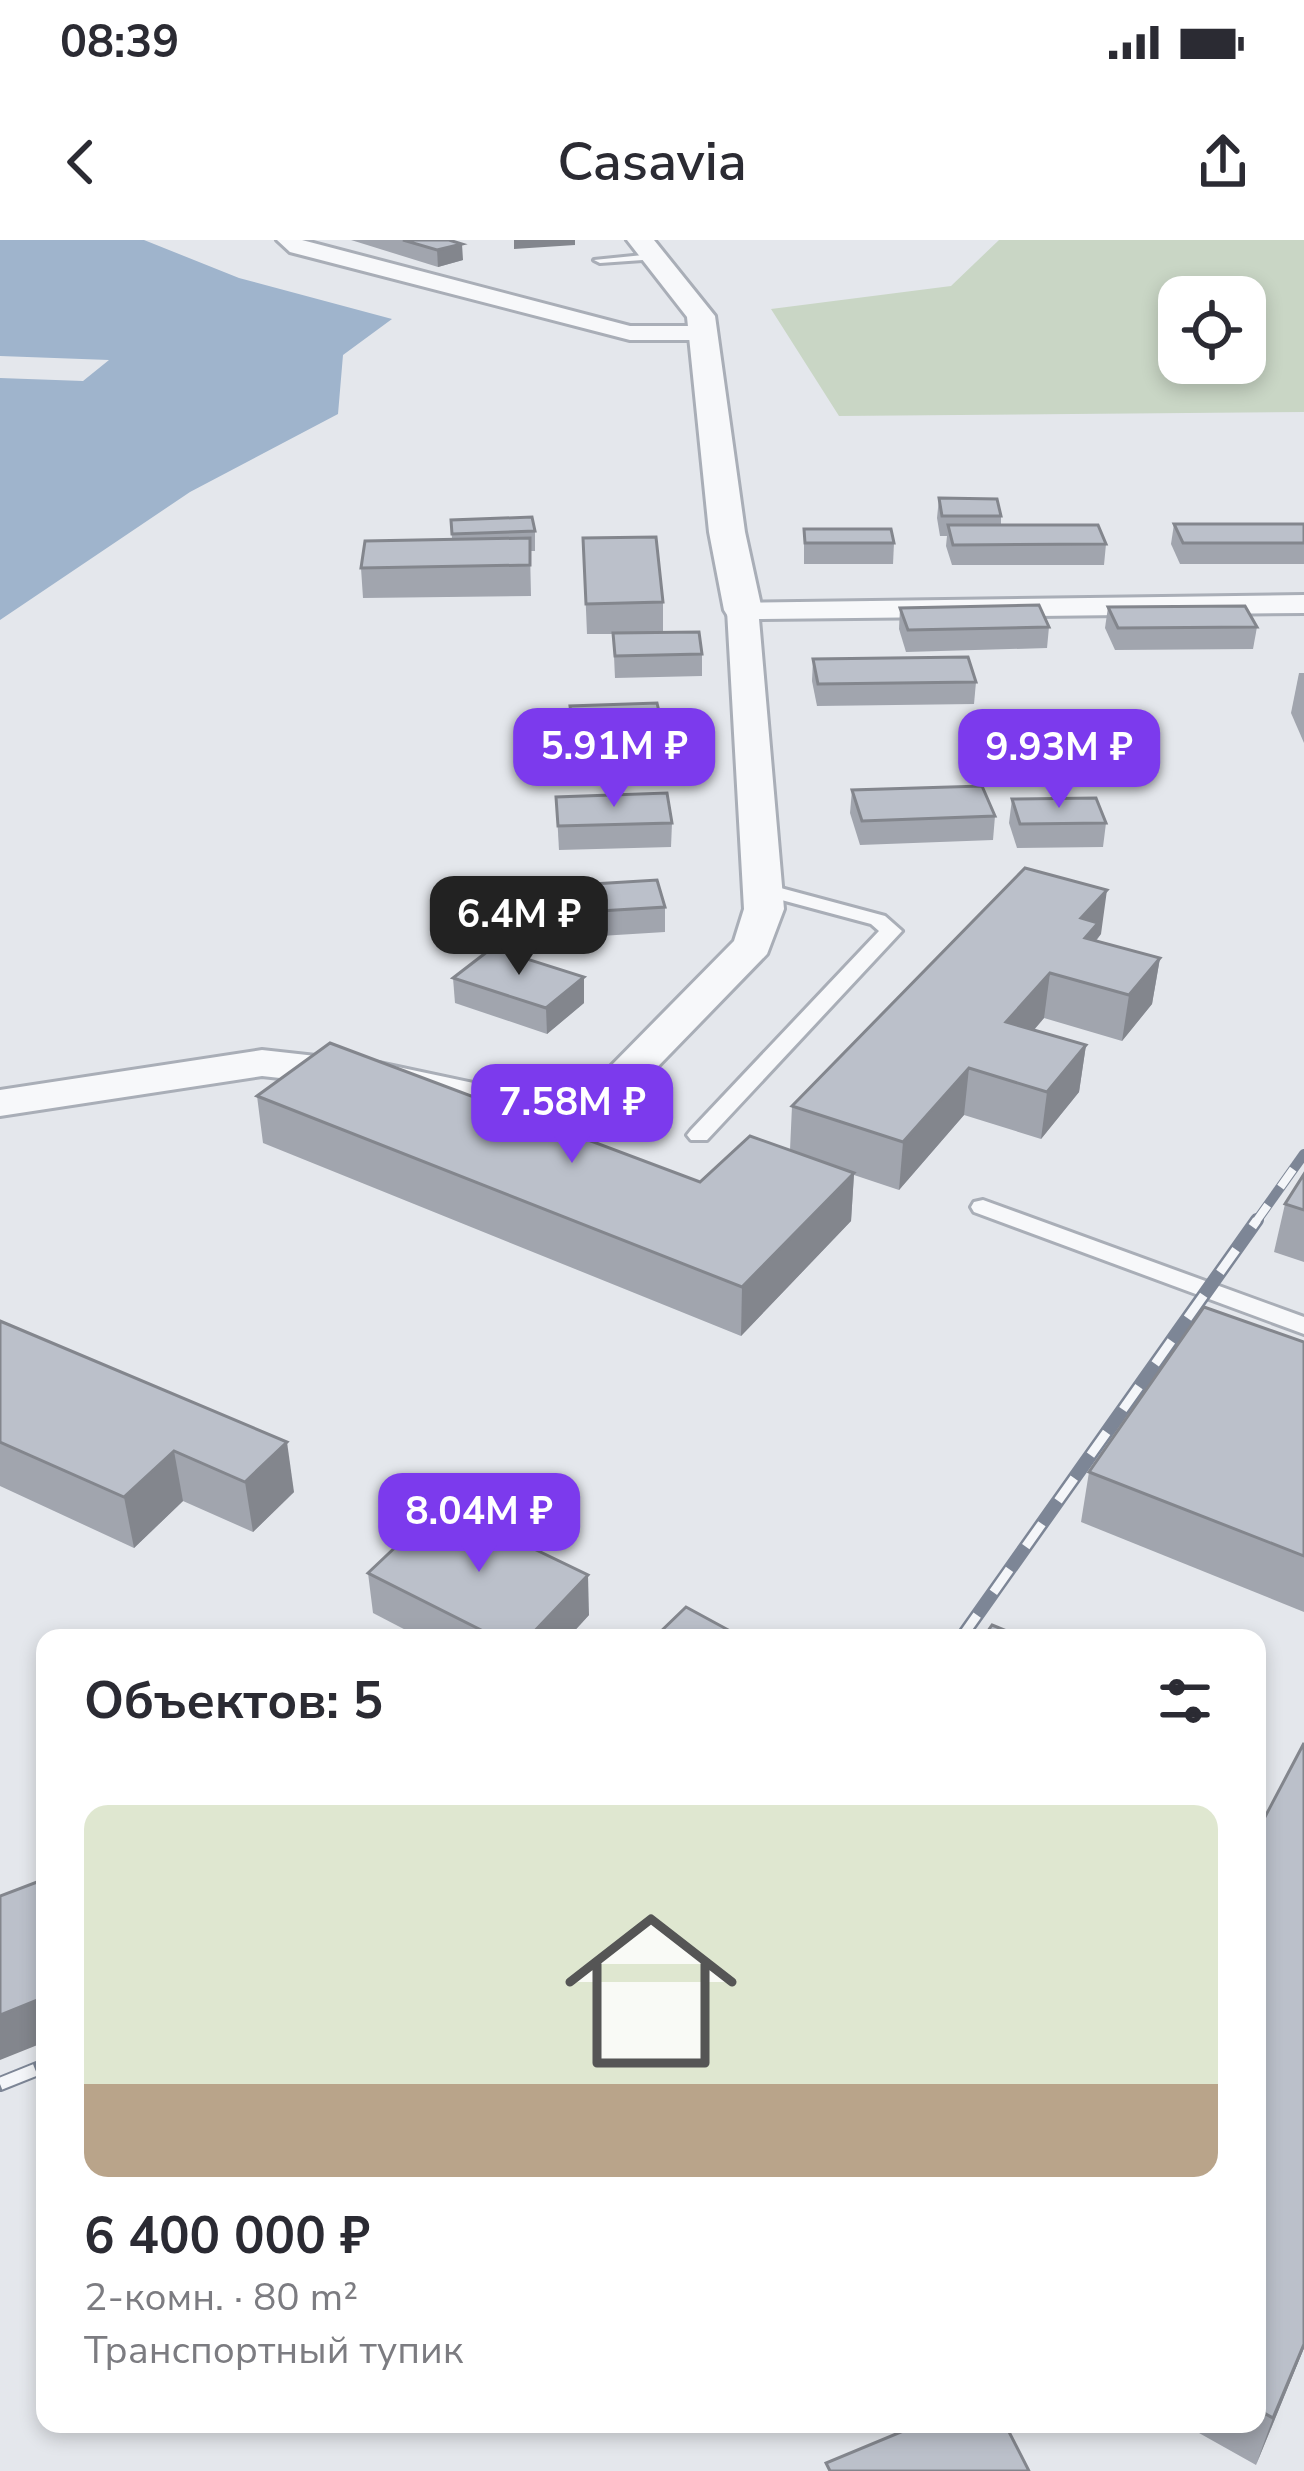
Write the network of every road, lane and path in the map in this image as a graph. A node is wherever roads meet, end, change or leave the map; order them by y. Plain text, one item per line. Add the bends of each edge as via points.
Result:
1 (288, 240) edge
2 (646, 249) edge
3 (600, 260) dead end
4 (701, 333) junction
5 (1304, 604) edge
6 (743, 610) junction
7 (762, 890) junction
8 (0, 1103) edge
9 (699, 1135) dead end
10 (983, 1207) dead end
11 (1304, 1326) edge

1 - 4 street via 630,333
2 - 3 lane
2 - 4 street via 700,316
4 - 6 street
5 - 6 street
6 - 7 street
7 - 8 street via 753,945 620,1081 576,1104 535,1109 379,1076 262,1063
7 - 9 lane via 878,920 891,931
10 - 11 lane

